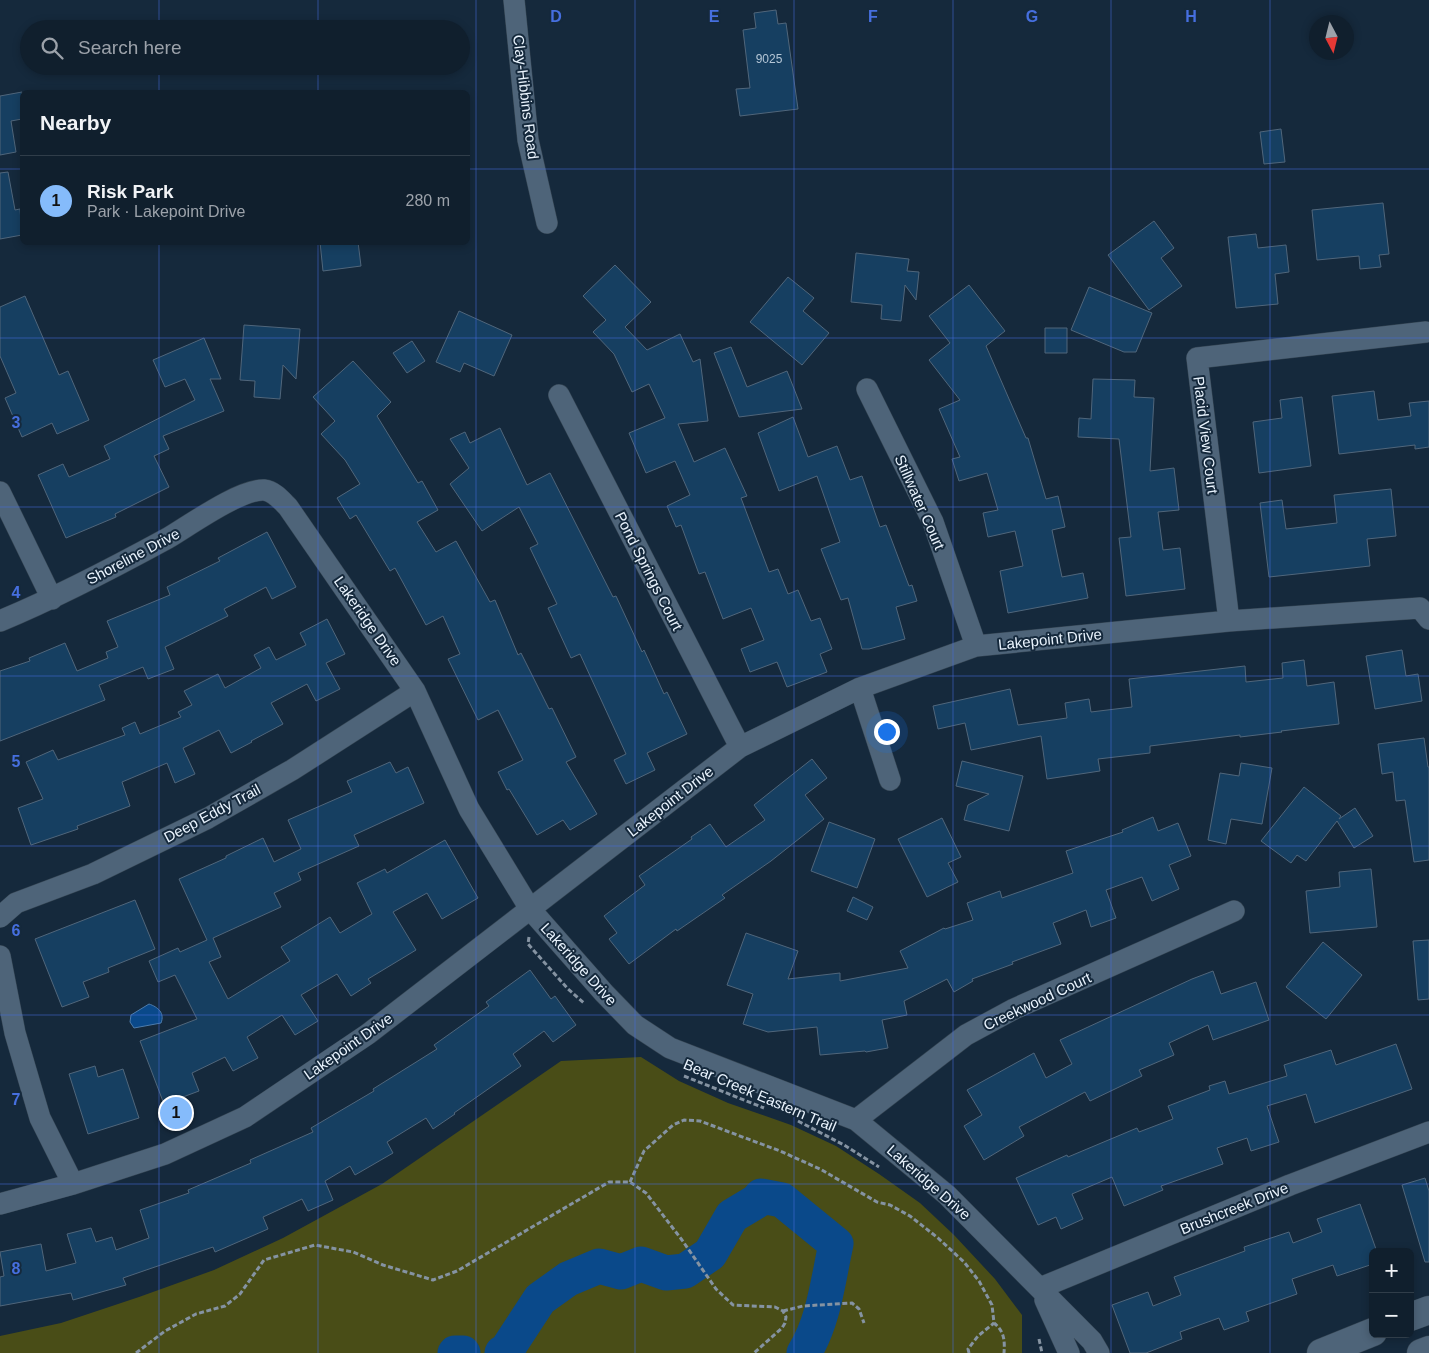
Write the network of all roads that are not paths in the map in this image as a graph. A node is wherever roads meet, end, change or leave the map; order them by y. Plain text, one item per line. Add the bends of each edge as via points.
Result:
1 (514, 0) edge
2 (547, 223) dead end
3 (1426, 332) dead end
4 (867, 389) dead end
5 (559, 395) dead end
6 (265, 490) joint
7 (0, 492) edge
8 (52, 599) junction
9 (1424, 614) edge
10 (0, 621) edge
11 (1230, 621) junction
12 (976, 646) junction
13 (860, 688) junction
14 (415, 690) junction
15 (740, 747) junction
16 (890, 780) dead end
17 (530, 909) junction
18 (1234, 911) dead end
19 (0, 916) edge
20 (0, 956) edge
21 (856, 1120) junction
22 (1429, 1132) edge
23 (73, 1184) junction
24 (0, 1204) edge
25 (1040, 1288) junction
26 (1429, 1310) edge
27 (1414, 1316) edge
28 (1369, 1334) edge
29 (1429, 1350) edge
30 (1069, 1353) edge
31 (1098, 1353) edge
32 (1321, 1353) edge
33 (1421, 1353) edge

1 - 2 street, Clay-Hibbins Road via 528,140
3 - 11 street, Placid View Court via 1197,358
4 - 12 street, Stillwater Court via 933,522
5 - 15 street, Pond Springs Court
6 - 8 street, Shoreline Drive via 237,497
6 - 14 street, Lakeridge Drive via 276,495 288,507
7 - 8 street
8 - 10 street, Shoreline Drive
9 - 11 street, Lakepoint Drive
11 - 12 street, Lakepoint Drive
12 - 13 street, Lakepoint Drive
13 - 15 street, Lakepoint Drive
13 - 16 street
14 - 17 street, Lakeridge Drive via 469,809
14 - 19 street, Deep Eddy Trail via 292,770 208,818 93,874 16,904
15 - 17 street, Lakepoint Drive
17 - 21 street, Lakeridge Drive via 635,1025 670,1048
17 - 23 street, Lakepoint Drive via 368,1034 245,1117 165,1154
18 - 21 street, Creekwood Court via 1014,1009 966,1035
20 - 23 street via 15,1033 40,1118
21 - 25 street, Lakeridge Drive via 947,1195
22 - 25 street, Brushcreek Drive via 1290,1185
23 - 24 street, Lakepoint Drive
25 - 30 street, Lakeridge Drive
25 - 31 street, Lakeridge Drive via 1092,1341
26 - 27 main road
28 - 32 main road
29 - 33 main road

